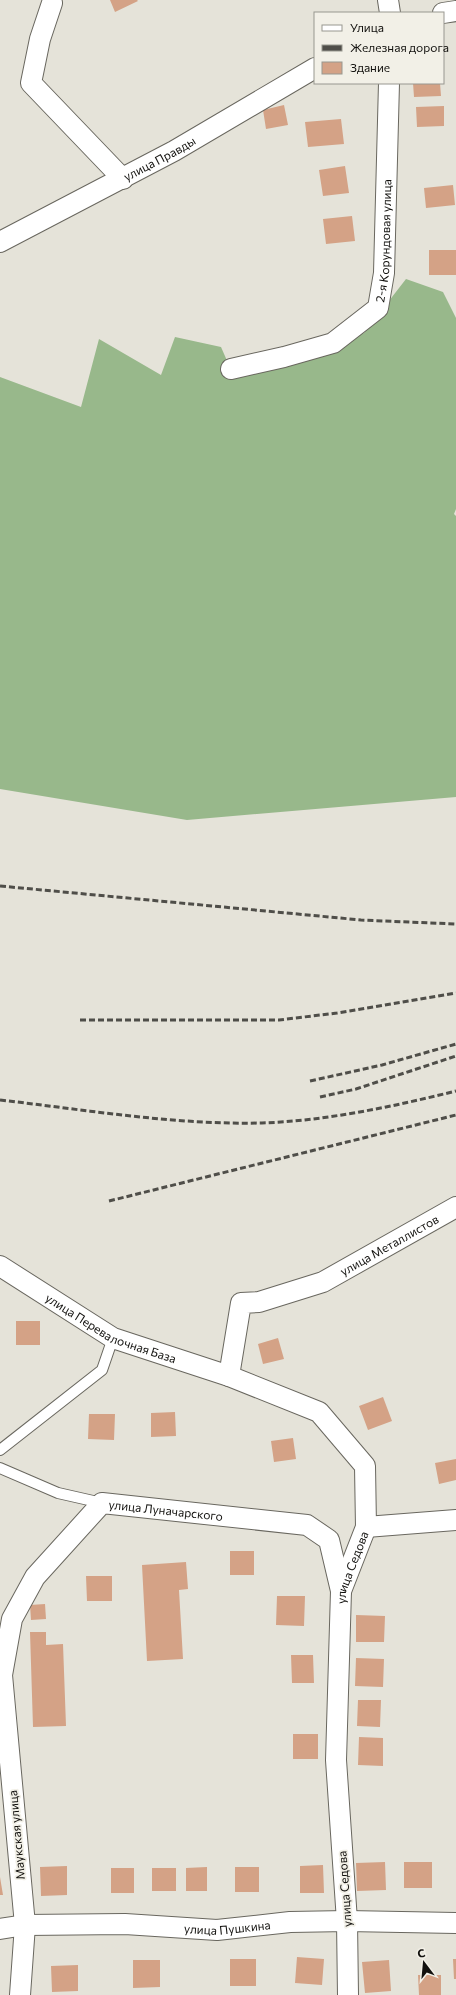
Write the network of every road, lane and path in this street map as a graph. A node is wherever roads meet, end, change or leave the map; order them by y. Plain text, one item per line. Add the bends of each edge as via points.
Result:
1 (388, 0) edge
2 (50, 1) edge
3 (456, 11) edge
4 (390, 12) edge
5 (444, 13) edge
6 (314, 69) edge
7 (388, 84) edge
8 (123, 179) junction
9 (0, 242) edge
10 (231, 369) dead end
11 (456, 1207) edge
12 (0, 1266) edge
13 (113, 1338) junction
14 (229, 1376) junction
15 (0, 1450) edge
16 (0, 1468) edge
17 (102, 1503) junction
18 (456, 1520) edge
19 (366, 1527) junction
20 (341, 1591) junction
21 (1, 1673) edge
22 (347, 1921) junction
23 (456, 1923) edge
24 (24, 1924) junction
25 (0, 1929) edge
26 (20, 1995) edge
27 (348, 1995) edge

1 - 4 street
2 - 8 street via 31,83
3 - 5 street
6 - 8 street, улица Правды
7 - 10 street, 2-я Корундовая улица via 384,273 378,308 333,343
8 - 9 street, улица Правды
11 - 14 street, улица Металлистов via 323,1282 259,1302 241,1303
12 - 13 street, улица Перевалочная База
13 - 14 street, улица Перевалочная База
13 - 15 lane via 102,1370
14 - 19 street, улица Седова via 319,1412 365,1466
16 - 17 lane via 58,1493
17 - 20 street, улица Луначарского via 307,1525 329,1540
17 - 21 street, улица Луначарского via 35,1577 12,1619
18 - 19 street
19 - 20 street, улица Седова
20 - 22 street, улица Седова via 336,1760
21 - 24 street, Маукская улица
22 - 23 street, улица Пушкина
22 - 24 street, улица Пушкина via 290,1922 217,1930 125,1924
22 - 27 street, улица Седова
24 - 25 street, улица Пушкина
24 - 26 street, Маукская улица

